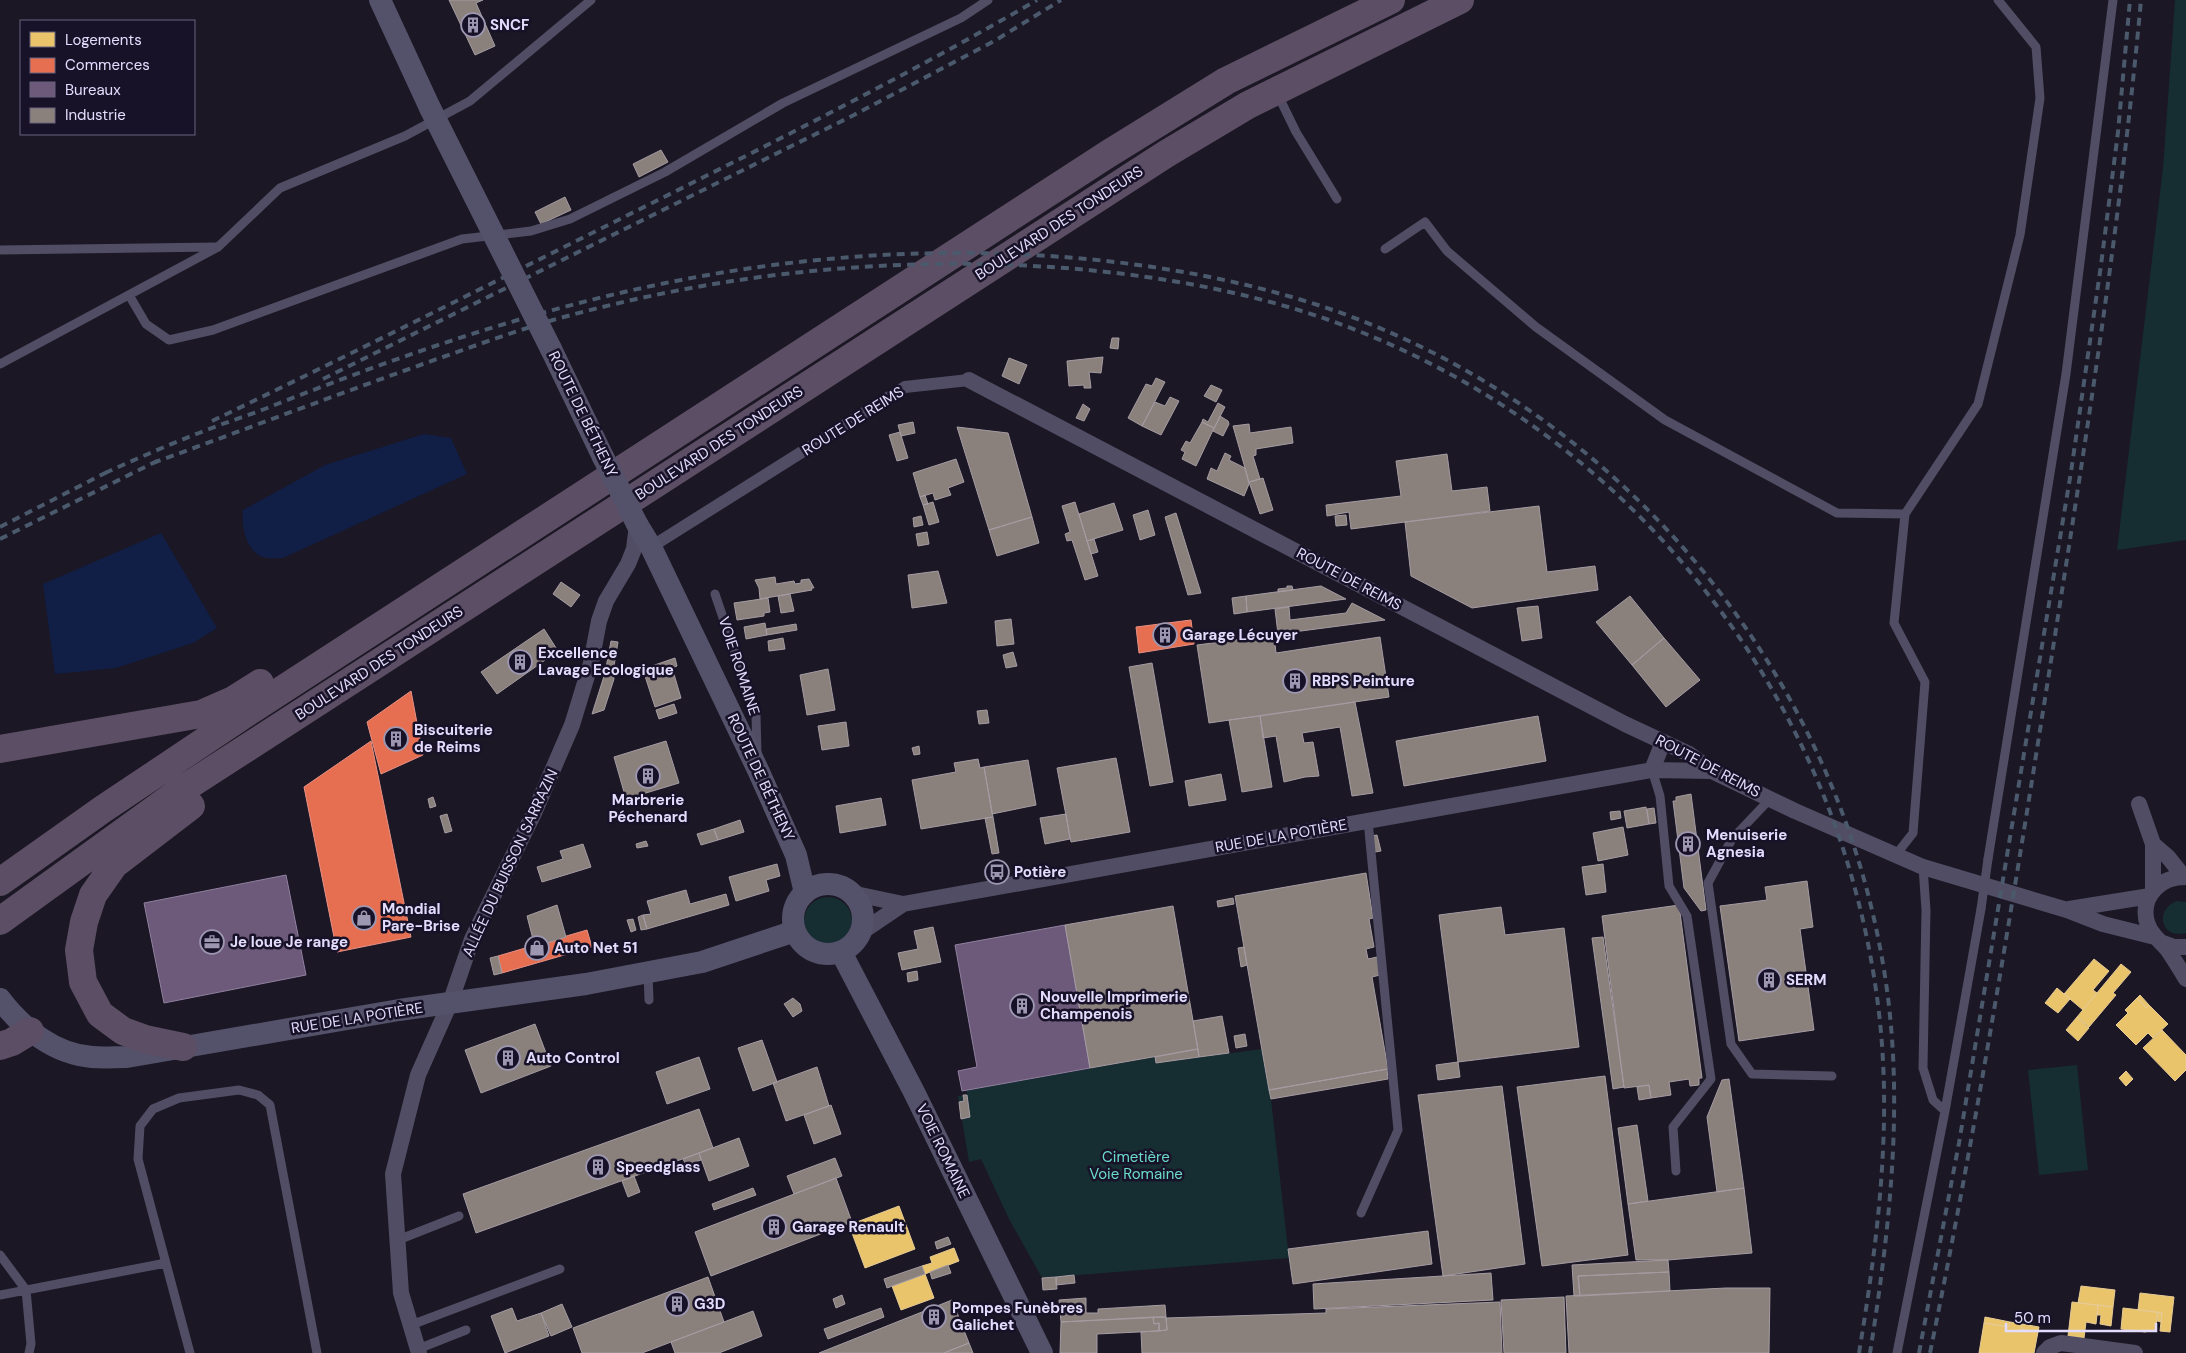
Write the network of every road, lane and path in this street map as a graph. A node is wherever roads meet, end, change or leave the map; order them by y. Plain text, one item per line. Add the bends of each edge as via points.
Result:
1 (380, 0) edge
2 (591, 0) edge
3 (988, 0) edge
4 (1391, 0) edge
5 (1460, 0) edge
6 (1998, 0) edge
7 (2112, 0) edge
8 (1276, 91) junction
9 (1337, 199) dead end
10 (218, 247) junction
11 (1385, 249) dead end
12 (0, 250) edge
13 (129, 295) junction
14 (0, 364) edge
15 (969, 380) joint
16 (1905, 514) junction
17 (637, 524) junction
18 (651, 548) junction
19 (461, 574) junction
20 (715, 594) dead end
21 (372, 668) junction
22 (1662, 742) junction
23 (0, 749) edge
24 (758, 770) junction
25 (1652, 770) junction
26 (1712, 771) junction
27 (1770, 799) junction
28 (2139, 804) dead end
29 (1368, 821) junction
30 (2153, 844) junction
31 (796, 855) junction
32 (1895, 856) junction
33 (1923, 867) junction
34 (2185, 877) edge
35 (0, 882) edge
36 (829, 884) junction
37 (805, 893) junction
38 (851, 893) junction
39 (2151, 893) junction
40 (903, 904) junction
41 (2067, 910) junction
42 (0, 921) edge
43 (795, 931) junction
44 (860, 934) junction
45 (2159, 940) junction
46 (2186, 947) edge
47 (841, 952) junction
48 (648, 972) junction
49 (2186, 979) edge
50 (0, 999) edge
51 (649, 1000) dead end
52 (450, 1003) junction
53 (30, 1031) junction
54 (0, 1046) edge
55 (183, 1047) junction
56 (1832, 1076) dead end
57 (1945, 1111) junction
58 (1676, 1171) dead end
59 (1361, 1213) dead end
60 (459, 1216) dead end
61 (398, 1240) junction
62 (0, 1255) edge
63 (166, 1263) junction
64 (560, 1268) dead end
65 (26, 1290) junction
66 (0, 1295) edge
67 (411, 1325) junction
68 (466, 1330) dead end
69 (418, 1351) edge
70 (29, 1353) edge
71 (190, 1353) edge
72 (317, 1353) edge
73 (1042, 1353) edge
74 (1897, 1353) edge
75 (2044, 1353) edge
76 (2135, 1353) edge

1 - 17 main road, ROUTE DE BÉTHENY, bridge via 430,108
2 - 10 lane via 470,101 405,136 280,188
3 - 13 lane via 961,18 783,103 665,172 570,219 531,231 462,239 213,330 169,340 146,324
4 - 19 highway, BOULEVARD DES TONDEURS via 1226,81 1108,154
5 - 8 highway, BOULEVARD DES TONDEURS
6 - 16 lane via 2036,47 2040,98 2020,235 1978,404
7 - 57 lane, bridge via 2066,374 1981,909
8 - 9 lane via 1296,132
8 - 21 highway, BOULEVARD DES TONDEURS via 1248,104 1166,154
10 - 12 lane
10 - 13 lane
11 - 16 lane via 1425,222 1447,251 1536,327 1666,420 1837,513
13 - 14 lane
15 - 18 street, ROUTE DE REIMS via 905,387
15 - 22 street, ROUTE DE REIMS
16 - 32 lane via 1894,624 1925,682 1913,833
17 - 18 main road, ROUTE DE BÉTHENY
17 - 52 street, ALLÉE DU BUISSON SARRAZIN via 634,549 606,600 599,620 591,663 572,725 534,813 472,939
18 - 24 main road, ROUTE DE BÉTHENY
19 - 23 highway via 379,610 233,700 201,714
19 - 35 highway, BOULEVARD DES TONDEURS via 110,804
20 - 24 lane, VOIE ROMAINE via 756,716
21 - 42 highway, BOULEVARD DES TONDEURS via 178,793
21 - 55 highway via 114,865 93,895 79,950 83,982 100,1014 123,1031 145,1040
22 - 25 street
22 - 26 street, ROUTE DE REIMS via 1689,754
24 - 31 main road, ROUTE DE BÉTHENY
25 - 26 street, RUE DE LA POTIÈRE
25 - 29 street, RUE DE LA POTIÈRE
25 - 58 lane via 1660,796 1668,886 1687,916 1711,1079 1673,1127
26 - 27 street, ROUTE DE REIMS
27 - 32 street, ROUTE DE REIMS
27 - 56 lane via 1732,839 1708,883 1731,1044 1752,1074
28 - 30 street
29 - 40 street, RUE DE LA POTIÈRE
29 - 59 lane via 1398,1130
30 - 34 street
30 - 39 street
31 - 36 main road, ROUTE DE BÉTHENY
31 - 37 main road, ROUTE DE BÉTHENY
32 - 33 street, ROUTE DE REIMS
33 - 41 street, ROUTE DE REIMS
33 - 57 lane via 1926,910 1923,1068 1933,1100
34 - 39 street, ROUTE DE REIMS via 2162,882
36 - 37 main road
36 - 38 main road
37 - 43 main road via 794,910 792,921
38 - 40 street
38 - 44 main road via 861,907
39 - 41 street, ROUTE DE REIMS
39 - 45 street via 2146,918 2149,928
40 - 44 street, RUE DE LA POTIÈRE
41 - 45 street, ROUTE DE REIMS
43 - 47 main road via 808,949 819,954
43 - 48 main road, RUE DE LA POTIÈRE via 702,962
44 - 47 main road via 849,948
45 - 46 street, ROUTE DE REIMS via 2174,947
45 - 49 street
47 - 73 main road, VOIE ROMAINE via 914,1092
48 - 51 lane
48 - 52 main road, RUE DE LA POTIÈRE
50 - 53 main road, RUE DE LA POTIÈRE
52 - 55 main road, RUE DE LA POTIÈRE
52 - 61 street, ALLÉE DU BUISSON SARRAZIN via 418,1075 393,1174
53 - 54 highway
53 - 55 main road, RUE DE LA POTIÈRE via 68,1051 91,1057 127,1057
57 - 74 lane
60 - 61 lane
61 - 67 street, ALLÉE DU BUISSON SARRAZIN via 401,1292
62 - 65 lane
63 - 65 lane
63 - 71 lane
63 - 72 lane via 138,1159 140,1126 154,1109 179,1098 239,1090 258,1095 270,1105
64 - 67 lane
65 - 66 lane
65 - 70 lane
67 - 69 street, ALLÉE DU BUISSON SARRAZIN
68 - 69 lane
75 - 76 street via 2061,1343

